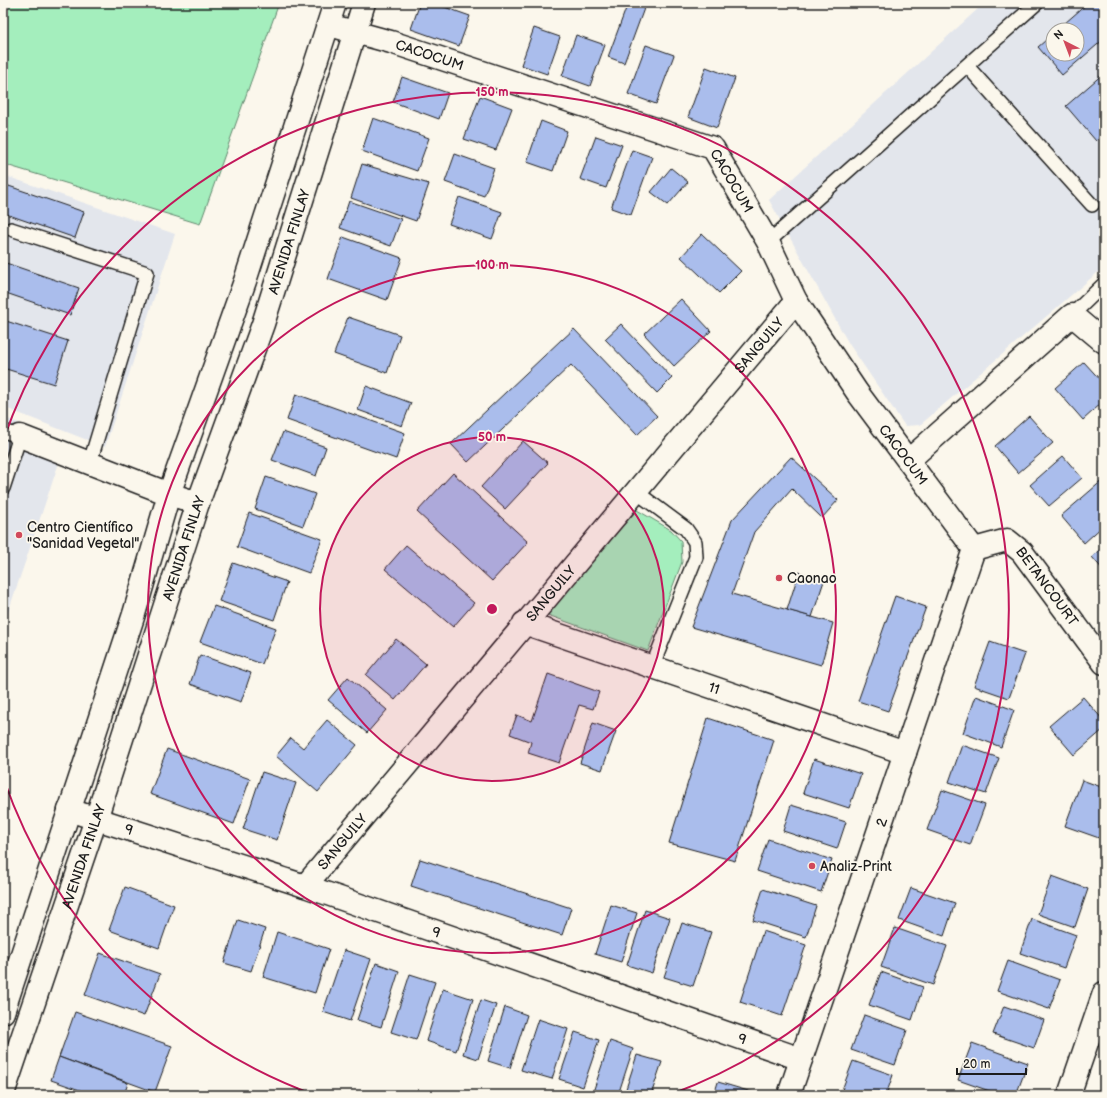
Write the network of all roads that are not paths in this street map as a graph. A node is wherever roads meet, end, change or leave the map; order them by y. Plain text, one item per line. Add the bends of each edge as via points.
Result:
1 (335, 3) edge
2 (364, 3) edge
3 (1037, 3) edge
4 (329, 25) junction
5 (356, 32) junction
6 (967, 66) junction
7 (1092, 205) dead end
8 (11, 229) dead end
9 (768, 242) junction
10 (1104, 284) edge
11 (796, 301) junction
12 (1072, 315) junction
13 (1104, 342) edge
14 (11, 433) edge
15 (909, 460) junction
16 (90, 462) junction
17 (3, 488) edge
18 (635, 491) junction
19 (169, 494) junction
20 (198, 503) junction
21 (974, 549) junction
22 (524, 623) junction
23 (1104, 664) edge
24 (652, 667) junction
25 (905, 753) junction
26 (69, 810) junction
27 (96, 819) junction
28 (304, 886) junction
29 (1104, 993) edge
30 (3, 1012) edge
31 (801, 1059) junction
32 (3, 1094) edge
33 (789, 1095) edge
34 (1069, 1095) edge

1 - 4 street, AVENIDA FINLAY
2 - 5 street, AVENIDA FINLAY
3 - 6 lane
4 - 5 street, CACOCUM
4 - 19 street, AVENIDA FINLAY via 245,281
5 - 9 street, CACOCUM via 713,148
5 - 20 street, AVENIDA FINLAY via 263,324
6 - 7 lane
6 - 9 lane
8 - 16 lane via 146,273
9 - 11 street, CACOCUM
10 - 12 lane
11 - 15 street, CACOCUM via 857,392
11 - 18 street, SANGUILY
12 - 13 street
12 - 15 street
14 - 16 street
14 - 17 lane
15 - 21 street, CACOCUM
16 - 19 street
18 - 22 street, SANGUILY
18 - 24 lane via 686,529 695,542 696,557
19 - 20 street
19 - 26 street, AVENIDA FINLAY via 134,614
20 - 27 street, AVENIDA FINLAY
21 - 23 street, BETANCOURT via 1007,540 1022,552
21 - 25 street, 2
22 - 24 street, 11
22 - 28 street, SANGUILY
24 - 25 street, 11
25 - 31 street, 2
26 - 27 street, 9
26 - 30 street, AVENIDA FINLAY
27 - 28 street, 9
27 - 32 street, AVENIDA FINLAY
28 - 31 street, 9
29 - 34 street
31 - 33 street, 2

